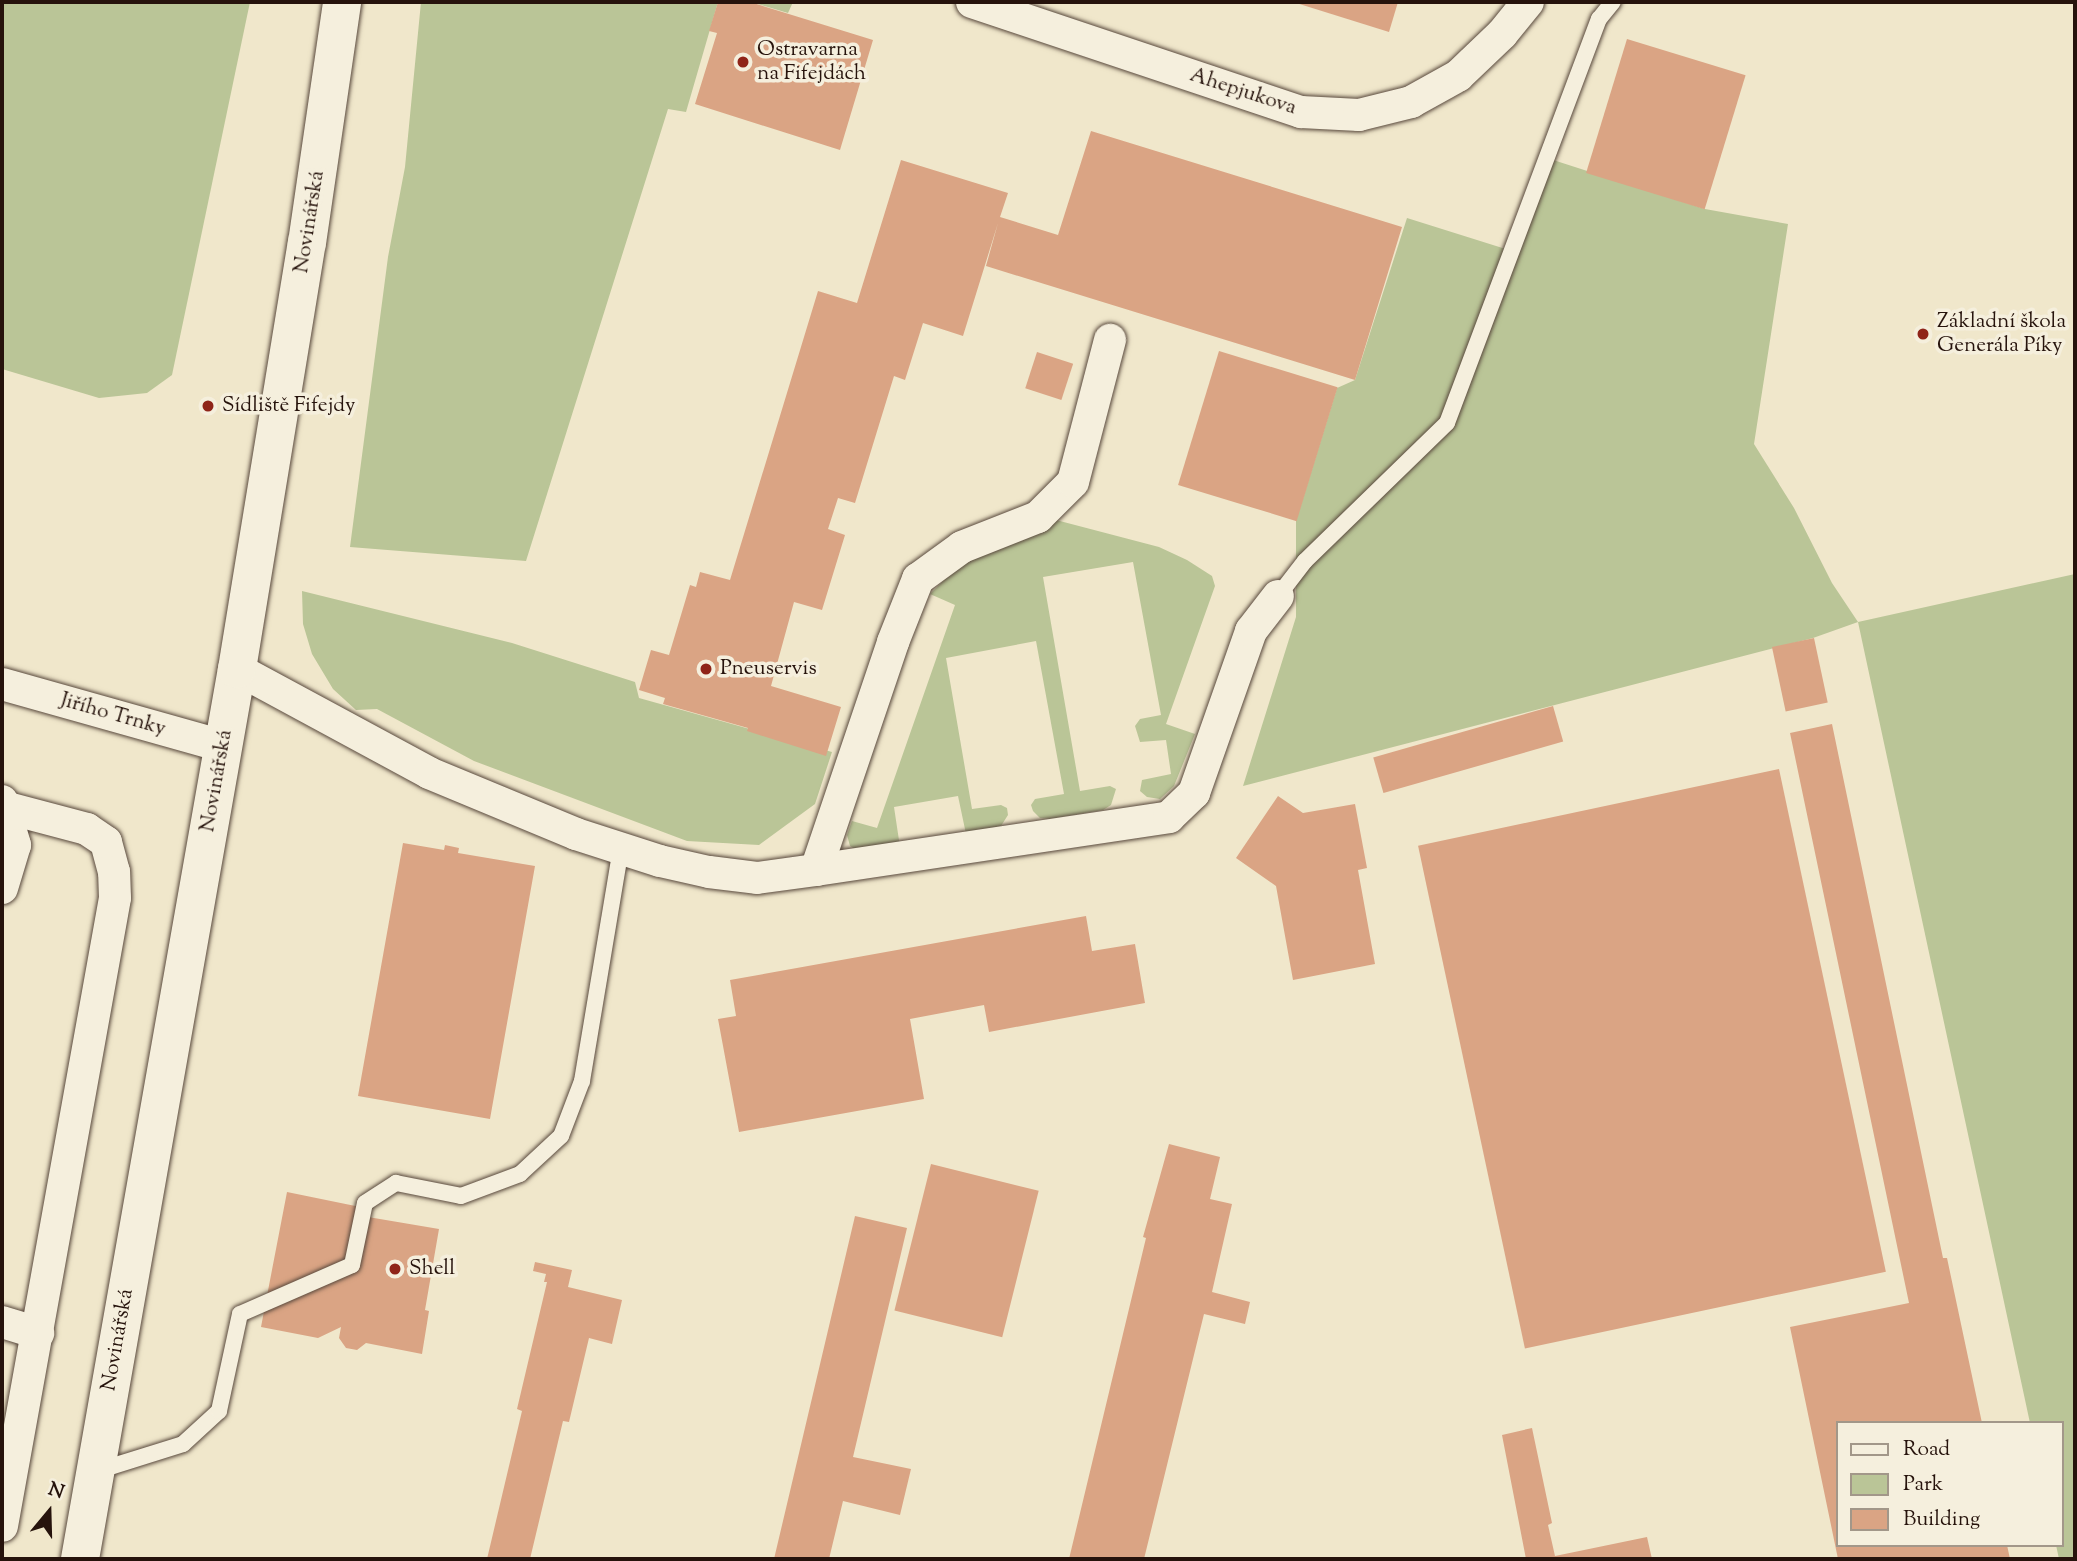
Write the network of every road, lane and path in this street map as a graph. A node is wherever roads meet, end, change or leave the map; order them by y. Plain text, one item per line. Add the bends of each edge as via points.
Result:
1 (342, 2) edge
2 (972, 2) edge
3 (1528, 2) edge
4 (1613, 2) edge
5 (1110, 340) dead end
6 (1278, 596) joint
7 (237, 669) junction
8 (2, 684) edge
9 (223, 746) junction
10 (3, 804) edge
11 (621, 849) junction
12 (816, 870) junction
13 (2, 888) edge
14 (2, 1322) edge
15 (38, 1333) junction
16 (95, 1472) junction
17 (2, 1525) edge
18 (80, 1559) edge

1 - 7 street, Novinářská
2 - 3 street, Ahepjukova via 1301,112 1359,115 1411,102 1458,76
4 - 6 lane via 1599,19 1447,423 1305,561
5 - 12 street via 1073,482 1038,517 962,547 918,579
6 - 12 street via 1251,631 1194,793 1169,817
7 - 9 street, Novinářská
7 - 11 street via 429,772 530,817
8 - 9 street, Jiřího Trnky
9 - 16 street, Novinářská
10 - 13 street via 15,845
10 - 15 street via 87,828 106,842 114,872 115,898
11 - 12 street via 696,869 757,878
11 - 16 lane via 582,1080 561,1136 520,1174 461,1196 396,1183 365,1203 352,1265 240,1314 219,1411 183,1444
14 - 15 street
15 - 17 street
16 - 18 street, Novinářská

